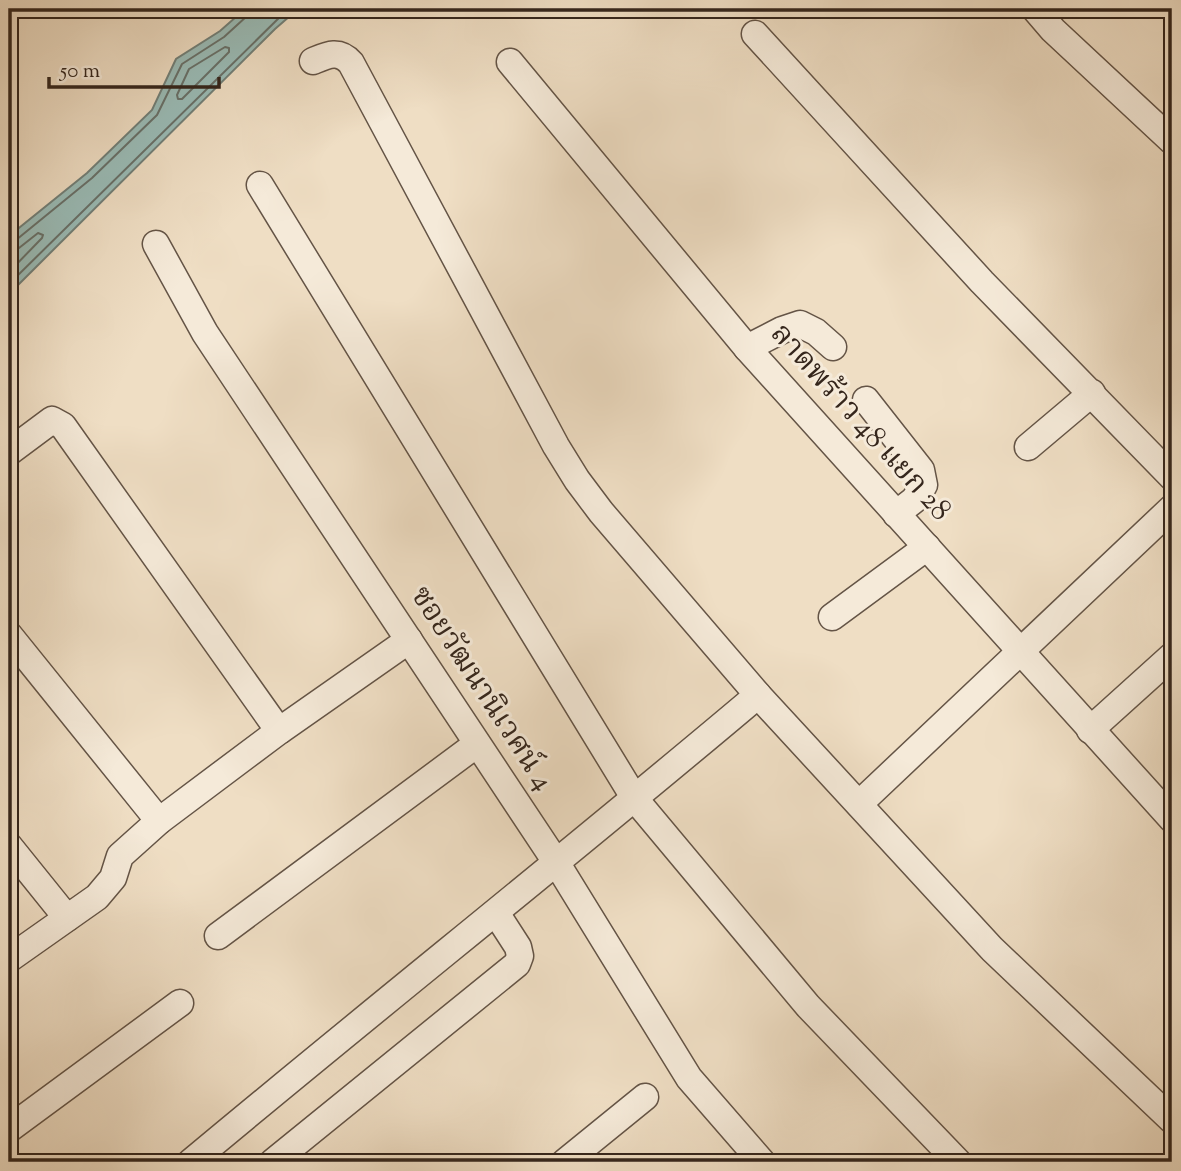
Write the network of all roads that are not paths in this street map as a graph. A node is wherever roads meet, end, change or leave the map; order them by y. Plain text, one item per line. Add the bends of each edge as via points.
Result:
1 (1035, 9) edge
2 (755, 33) dead end
3 (313, 61) dead end
4 (510, 62) dead end
5 (1172, 141) edge
6 (260, 185) dead end
7 (156, 244) dead end
8 (833, 347) dead end
9 (747, 348) junction
10 (1092, 393) junction
11 (866, 400) dead end
12 (1028, 447) dead end
13 (9, 452) edge
14 (1172, 477) edge
15 (1172, 508) edge
16 (896, 514) junction
17 (926, 547) junction
18 (832, 617) dead end
19 (9, 635) edge
20 (410, 640) junction
21 (1019, 650) junction
22 (1172, 656) edge
23 (758, 695) junction
24 (1090, 730) junction
25 (279, 731) junction
26 (477, 744) junction
27 (635, 799) junction
28 (859, 804) junction
29 (1172, 817) edge
30 (159, 821) junction
31 (9, 846) edge
32 (556, 862) junction
33 (496, 913) junction
34 (68, 918) junction
35 (218, 936) dead end
36 (9, 959) edge
37 (180, 1003) dead end
38 (645, 1097) dead end
39 (1172, 1120) edge
40 (9, 1129) edge
41 (191, 1162) edge
42 (273, 1162) edge
43 (565, 1162) edge
44 (762, 1162) edge
45 (958, 1162) edge

1 - 5 street
2 - 10 street via 982,282
3 - 23 street via 339,54 351,63 577,480
4 - 9 street, ลาดพร้าว 48 แยก 28
6 - 27 street
7 - 20 street, ซอยวัฒนานิเวศน์ 4 via 205,333
8 - 9 street via 800,324
9 - 16 street, ลาดพร้าว 48 แยก 28
10 - 12 street
10 - 14 street
11 - 16 street via 921,470 924,485
13 - 25 street via 52,420 63,426
15 - 21 street
16 - 17 street, ลาดพร้าว 48 แยก 28
17 - 18 street
17 - 21 street, ลาดพร้าว 48 แยก 28
19 - 30 street
20 - 25 street
20 - 26 street, ซอยวัฒนานิเวศน์ 4
21 - 24 street, ลาดพร้าว 48 แยก 28
21 - 28 street
22 - 24 street
23 - 27 street
23 - 28 street
24 - 29 street, ลาดพร้าว 48 แยก 28
25 - 30 street
26 - 32 street, ซอยวัฒนานิเวศน์ 4
26 - 35 street
27 - 32 street
27 - 45 street via 808,1006
28 - 39 street via 992,948
30 - 34 street via 120,856 106,888
31 - 34 street
32 - 33 street
32 - 44 street, ซอยวัฒนานิเวศน์ 4 via 689,1079
33 - 41 street
33 - 42 street via 518,947 517,964
34 - 36 street
37 - 40 street
38 - 43 street

